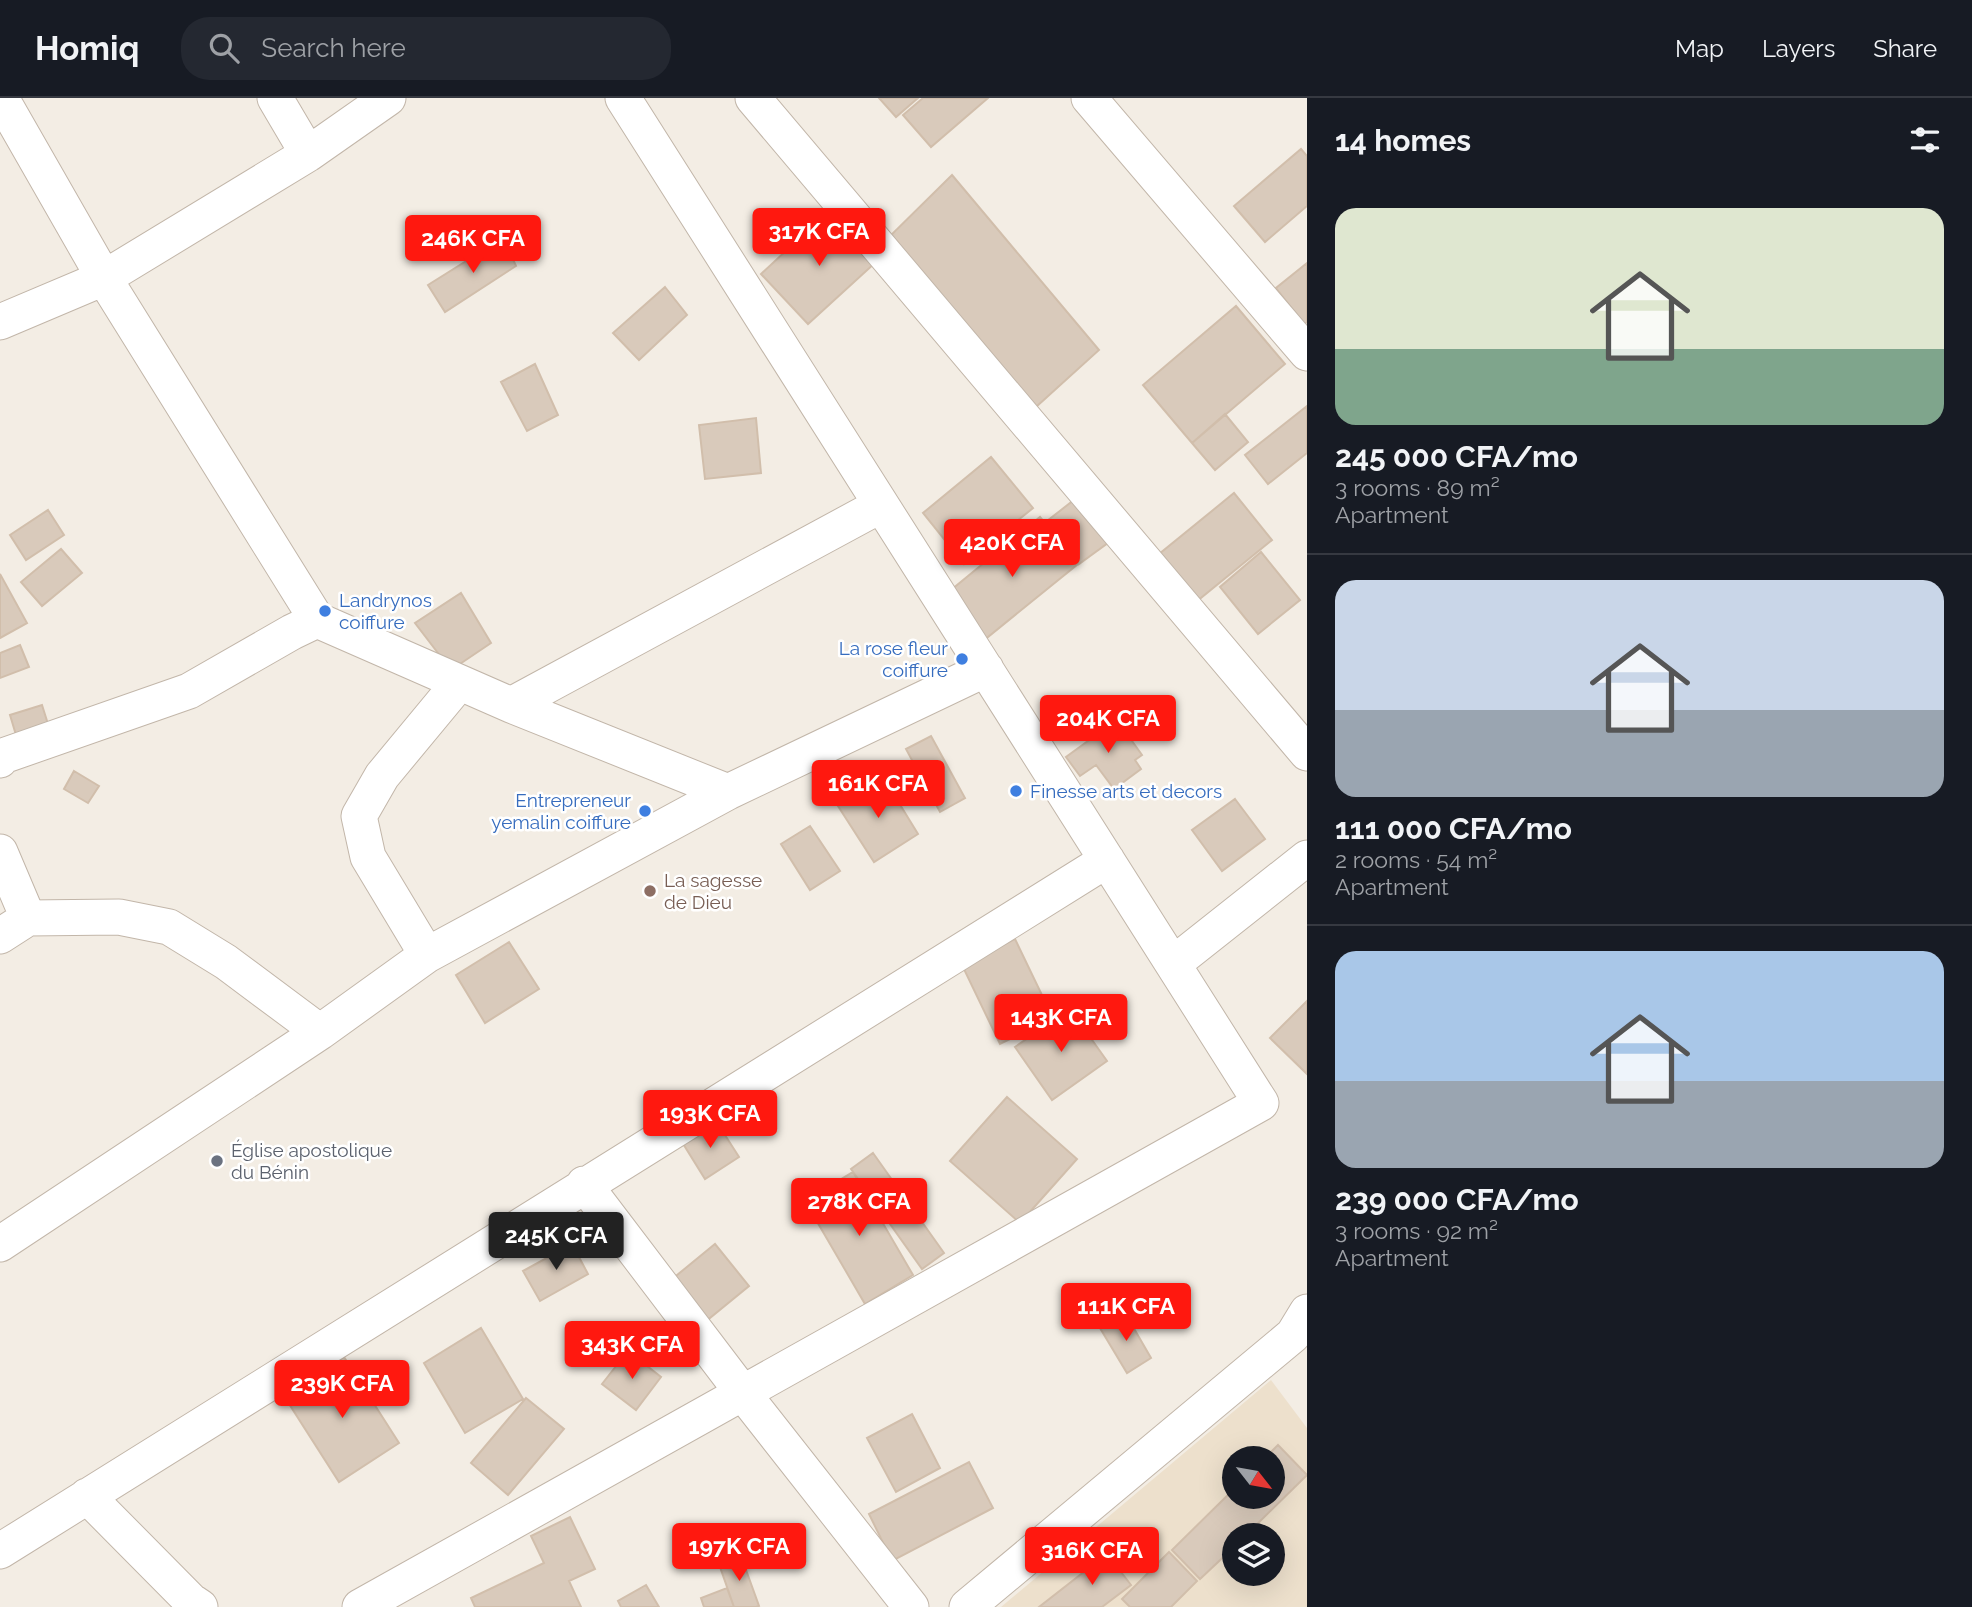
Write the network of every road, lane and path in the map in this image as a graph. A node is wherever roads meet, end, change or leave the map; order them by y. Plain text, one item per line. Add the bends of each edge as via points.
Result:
1 (1, 98) edge
2 (275, 98) edge
3 (388, 98) edge
4 (623, 98) edge
5 (752, 98) edge
6 (1089, 98) edge
7 (308, 154) junction
8 (104, 278) junction
9 (0, 322) edge
10 (1307, 353) edge
11 (881, 505) junction
12 (317, 620) junction
13 (986, 668) junction
14 (459, 683) junction
15 (511, 705) junction
16 (1307, 753) edge
17 (0, 760) edge
18 (728, 792) junction
19 (0, 852) edge
20 (1307, 858) edge
21 (1107, 860) junction
22 (14, 927) edge
23 (428, 955) junction
24 (1173, 964) junction
25 (320, 1032) junction
26 (584, 1184) junction
27 (0, 1244) edge
28 (1302, 1334) edge
29 (741, 1392) junction
30 (87, 1496) junction
31 (0, 1550) edge
32 (200, 1607) edge
33 (360, 1607) edge
34 (911, 1607) edge
35 (967, 1607) edge

1 - 8 street
2 - 7 street
3 - 7 street
4 - 11 street
5 - 16 street
6 - 10 street
7 - 8 street
8 - 9 street
8 - 12 street
11 - 13 street
11 - 15 street
12 - 14 street
12 - 17 street via 189,691
13 - 18 street
13 - 21 street
14 - 15 street
14 - 23 street via 383,776 359,816 368,857
15 - 18 street
18 - 23 street
19 - 22 street
20 - 24 street
21 - 24 street
21 - 26 street
22 - 25 street via 119,916 169,927 226,962
23 - 25 street
24 - 29 street via 1261,1103
25 - 27 street
26 - 29 street
26 - 30 street
28 - 35 street
29 - 33 street
29 - 34 street
30 - 31 street
30 - 32 street

